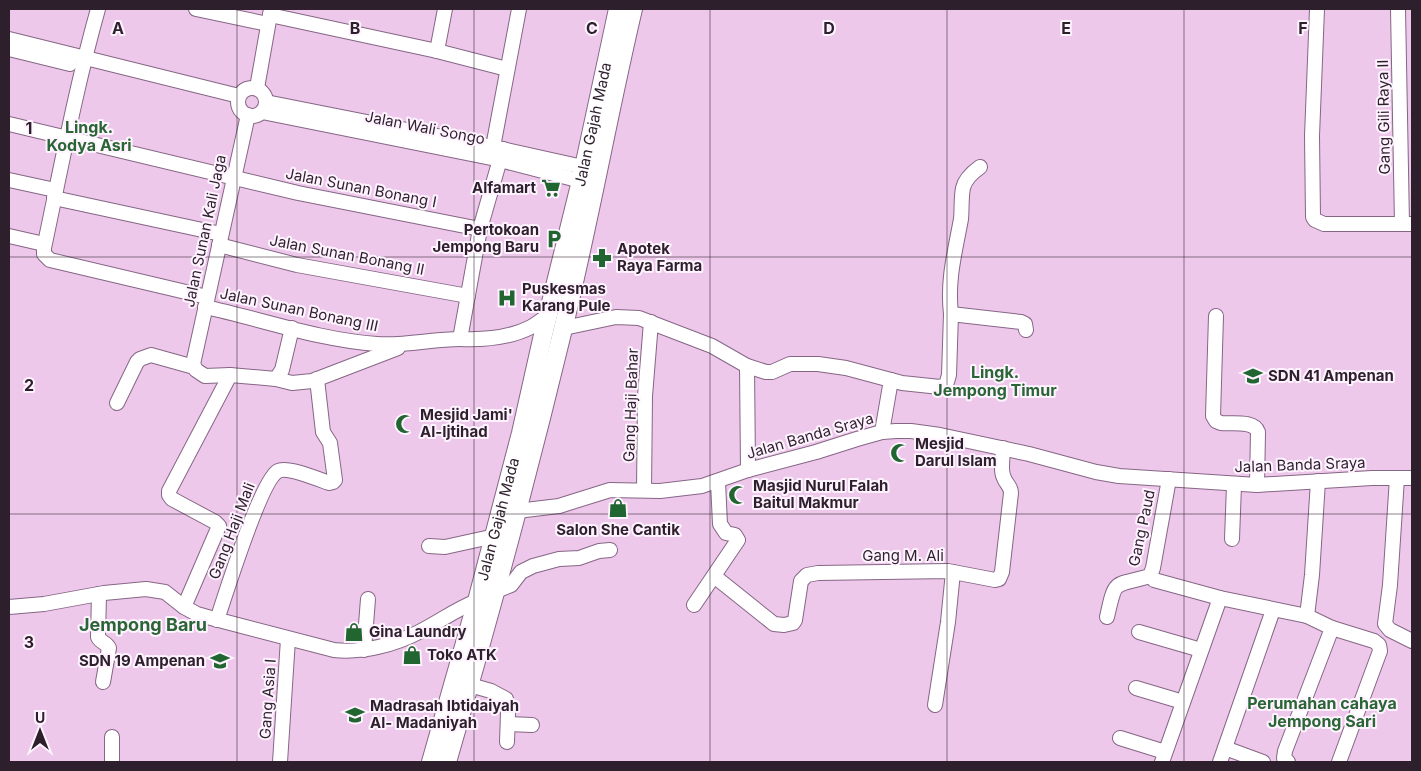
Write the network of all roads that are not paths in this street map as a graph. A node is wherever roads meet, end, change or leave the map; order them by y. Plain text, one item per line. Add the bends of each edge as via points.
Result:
1 (98, 9) edge
2 (196, 9) edge
3 (446, 9) edge
4 (519, 9) edge
5 (618, 9) edge
6 (633, 9) edge
7 (1317, 9) edge
8 (1398, 9) edge
9 (270, 16) edge
10 (9, 39) edge
11 (9, 50) edge
12 (437, 51) junction
13 (85, 59) junction
14 (507, 69) junction
15 (257, 88) junction
16 (606, 99) junction
17 (251, 106) junction
18 (9, 124) edge
19 (67, 138) junction
20 (499, 152) junction
21 (980, 167) dead end
22 (582, 174) junction
23 (235, 179) junction
24 (9, 180) edge
25 (54, 194) junction
26 (1407, 224) edge
27 (480, 229) junction
28 (9, 236) edge
29 (220, 239) junction
30 (44, 244) junction
31 (573, 248) junction
32 (468, 296) junction
33 (206, 302) junction
34 (951, 314) junction
35 (548, 316) junction
36 (1216, 316) dead end
37 (651, 322) junction
38 (292, 328) junction
39 (564, 328) junction
40 (1026, 330) dead end
41 (460, 339) junction
42 (405, 345) junction
43 (194, 361) junction
44 (746, 366) junction
45 (230, 375) junction
46 (276, 379) junction
47 (317, 379) junction
48 (891, 380) junction
49 (117, 403) dead end
50 (882, 432) junction
51 (529, 435) junction
52 (1003, 448) junction
53 (748, 470) junction
54 (1397, 478) junction
55 (1412, 478) edge
56 (1169, 479) junction
57 (1318, 481) junction
58 (718, 482) junction
59 (1234, 484) junction
60 (1257, 485) junction
61 (644, 490) junction
62 (517, 511) junction
63 (494, 536) junction
64 (1232, 539) dead end
65 (430, 546) dead end
66 (610, 550) dead end
67 (953, 572) junction
68 (1152, 575) junction
69 (719, 581) junction
70 (496, 591) junction
71 (99, 594) junction
72 (1220, 598) junction
73 (368, 599) dead end
74 (477, 602) junction
75 (694, 605) dead end
76 (9, 607) edge
77 (184, 607) junction
78 (1273, 610) junction
79 (1307, 616) junction
80 (1107, 617) dead end
81 (217, 620) junction
82 (1332, 628) junction
83 (1139, 632) dead end
84 (288, 639) junction
85 (1412, 641) edge
86 (364, 650) junction
87 (1201, 650) junction
88 (467, 665) junction
89 (103, 682) dead end
90 (470, 685) junction
91 (1136, 688) dead end
92 (1183, 702) junction
93 (935, 706) dead end
94 (508, 724) junction
95 (532, 725) dead end
96 (112, 737) dead end
97 (1120, 738) dead end
98 (507, 742) dead end
99 (1225, 748) junction
100 (1163, 757) edge
101 (112, 762) edge
102 (280, 762) edge
103 (431, 762) edge
104 (447, 762) edge
105 (1220, 762) edge
106 (1263, 762) edge
107 (1288, 762) edge
108 (1340, 762) edge

1 - 13 street
2 - 9 street
3 - 12 street
4 - 14 street
5 - 16 main road, Jalan Gajah Mada
6 - 16 main road, Jalan Gajah Mada
7 - 26 street via 1312,136 1313,216 1324,224
8 - 26 street, Gang Gili Raya II
9 - 12 street
9 - 15 street
10 - 13 street, Jalan Wali Songo
11 - 13 street, Jalan Wali Songo
12 - 14 street
13 - 17 street, Jalan Wali Songo
13 - 19 street
14 - 20 street
15 - 17 street via 265,95
15 - 17 street via 246,89
16 - 22 main road, Jalan Gajah Mada
16 - 31 main road, Jalan Gajah Mada
17 - 20 street, Jalan Wali Songo
17 - 23 street, Jalan Sunan Kali Jaga
18 - 19 street, Jalan Sunan Bonang I
19 - 23 street, Jalan Sunan Bonang I
19 - 25 street
20 - 22 street, Jalan Wali Songo
20 - 27 street
21 - 34 street via 963,186 961,217 950,275
22 - 31 main road, Jalan Gajah Mada
23 - 27 street, Jalan Sunan Bonang I
23 - 29 street, Jalan Sunan Kali Jaga
24 - 25 street, Jalan Sunan Bonang II
25 - 29 street, Jalan Sunan Bonang II
25 - 30 street
27 - 32 street
28 - 30 street
29 - 32 street, Jalan Sunan Bonang II via 297,265
29 - 33 street, Jalan Sunan Kali Jaga
30 - 33 street, Jalan Sunan Bonang III via 44,254 52,260
31 - 35 main road, Jalan Gajah Mada
31 - 39 main road, Jalan Gajah Mada
32 - 41 street
33 - 38 street, Jalan Sunan Bonang III
33 - 43 street, Jalan Sunan Kali Jaga
34 - 40 street via 1020,322 1025,324
34 - 48 street via 946,385 940,387
35 - 41 street, Jalan Sunan Bonang III via 530,328 512,334 480,340
35 - 51 main road, Jalan Gajah Mada
36 - 60 street via 1213,416 1221,423 1257,428
37 - 39 street via 624,316
37 - 44 street via 712,346
37 - 61 street, Gang Haji Bahar via 644,396
38 - 42 street, Jalan Sunan Bonang III via 358,342
38 - 46 street via 282,370
39 - 51 main road, Jalan Gajah Mada
41 - 42 street, Jalan Sunan Bonang III
42 - 47 street
43 - 45 street via 205,376
43 - 49 street via 151,355 140,359
44 - 48 street via 770,372 790,364 818,364
44 - 53 street
45 - 46 street
45 - 77 street via 168,495 219,526
46 - 47 street via 292,383
47 - 81 street, Gang Haji Mali via 335,480 329,483 286,469 278,470 272,476
48 - 50 street
50 - 52 street, Jalan Banda Sraya via 911,431
50 - 53 street, Jalan Banda Sraya
51 - 62 main road, Jalan Gajah Mada
51 - 63 main road, Jalan Gajah Mada
52 - 56 street, Jalan Banda Sraya via 1096,472
52 - 67 street, Gang M. Ali via 1002,473 1011,493 1000,577 995,580
53 - 58 street, Jalan Banda Sraya
54 - 55 street, Jalan Banda Sraya
54 - 57 street, Jalan Banda Sraya
54 - 85 street via 1385,624
56 - 59 street, Jalan Banda Sraya
56 - 68 street, Gang Paud
57 - 60 street, Jalan Banda Sraya
57 - 79 street
58 - 61 street, Jalan Banda Sraya via 678,490
58 - 69 street via 720,524 724,532 735,535 738,540
59 - 60 street, Jalan Banda Sraya
59 - 64 street
61 - 62 street, Jalan Banda Sraya via 610,490 559,506
62 - 70 main road, Jalan Gajah Mada
63 - 65 street via 445,547
63 - 74 main road, Jalan Gajah Mada
66 - 70 street via 533,566 521,572 511,585
67 - 69 street, Gang M. Ali via 858,572 807,576 801,581 795,620 784,625 774,624
67 - 93 street
68 - 72 street
68 - 80 street, Gang Paud via 1116,586
69 - 75 street
70 - 88 main road, Jalan Gajah Mada
71 - 76 street
71 - 77 street via 156,590 165,592
71 - 89 street via 98,637 109,648
72 - 78 street
72 - 87 street
73 - 86 street
74 - 86 street via 459,608 404,639
74 - 88 main road, Jalan Gajah Mada
77 - 81 street
78 - 79 street
78 - 99 street
79 - 82 street
81 - 84 street
82 - 107 street via 1285,751 1284,758
82 - 108 street via 1375,641 1380,651
83 - 87 street
84 - 86 street via 334,650
84 - 102 street, Gang Asia I
87 - 92 street
88 - 90 main road, Jalan Gajah Mada
88 - 103 main road, Jalan Gajah Mada
90 - 94 street via 506,699
90 - 104 main road, Jalan Gajah Mada
91 - 92 street
92 - 100 street
94 - 95 street
94 - 98 street
96 - 101 street
97 - 100 street
99 - 105 street
99 - 106 street

